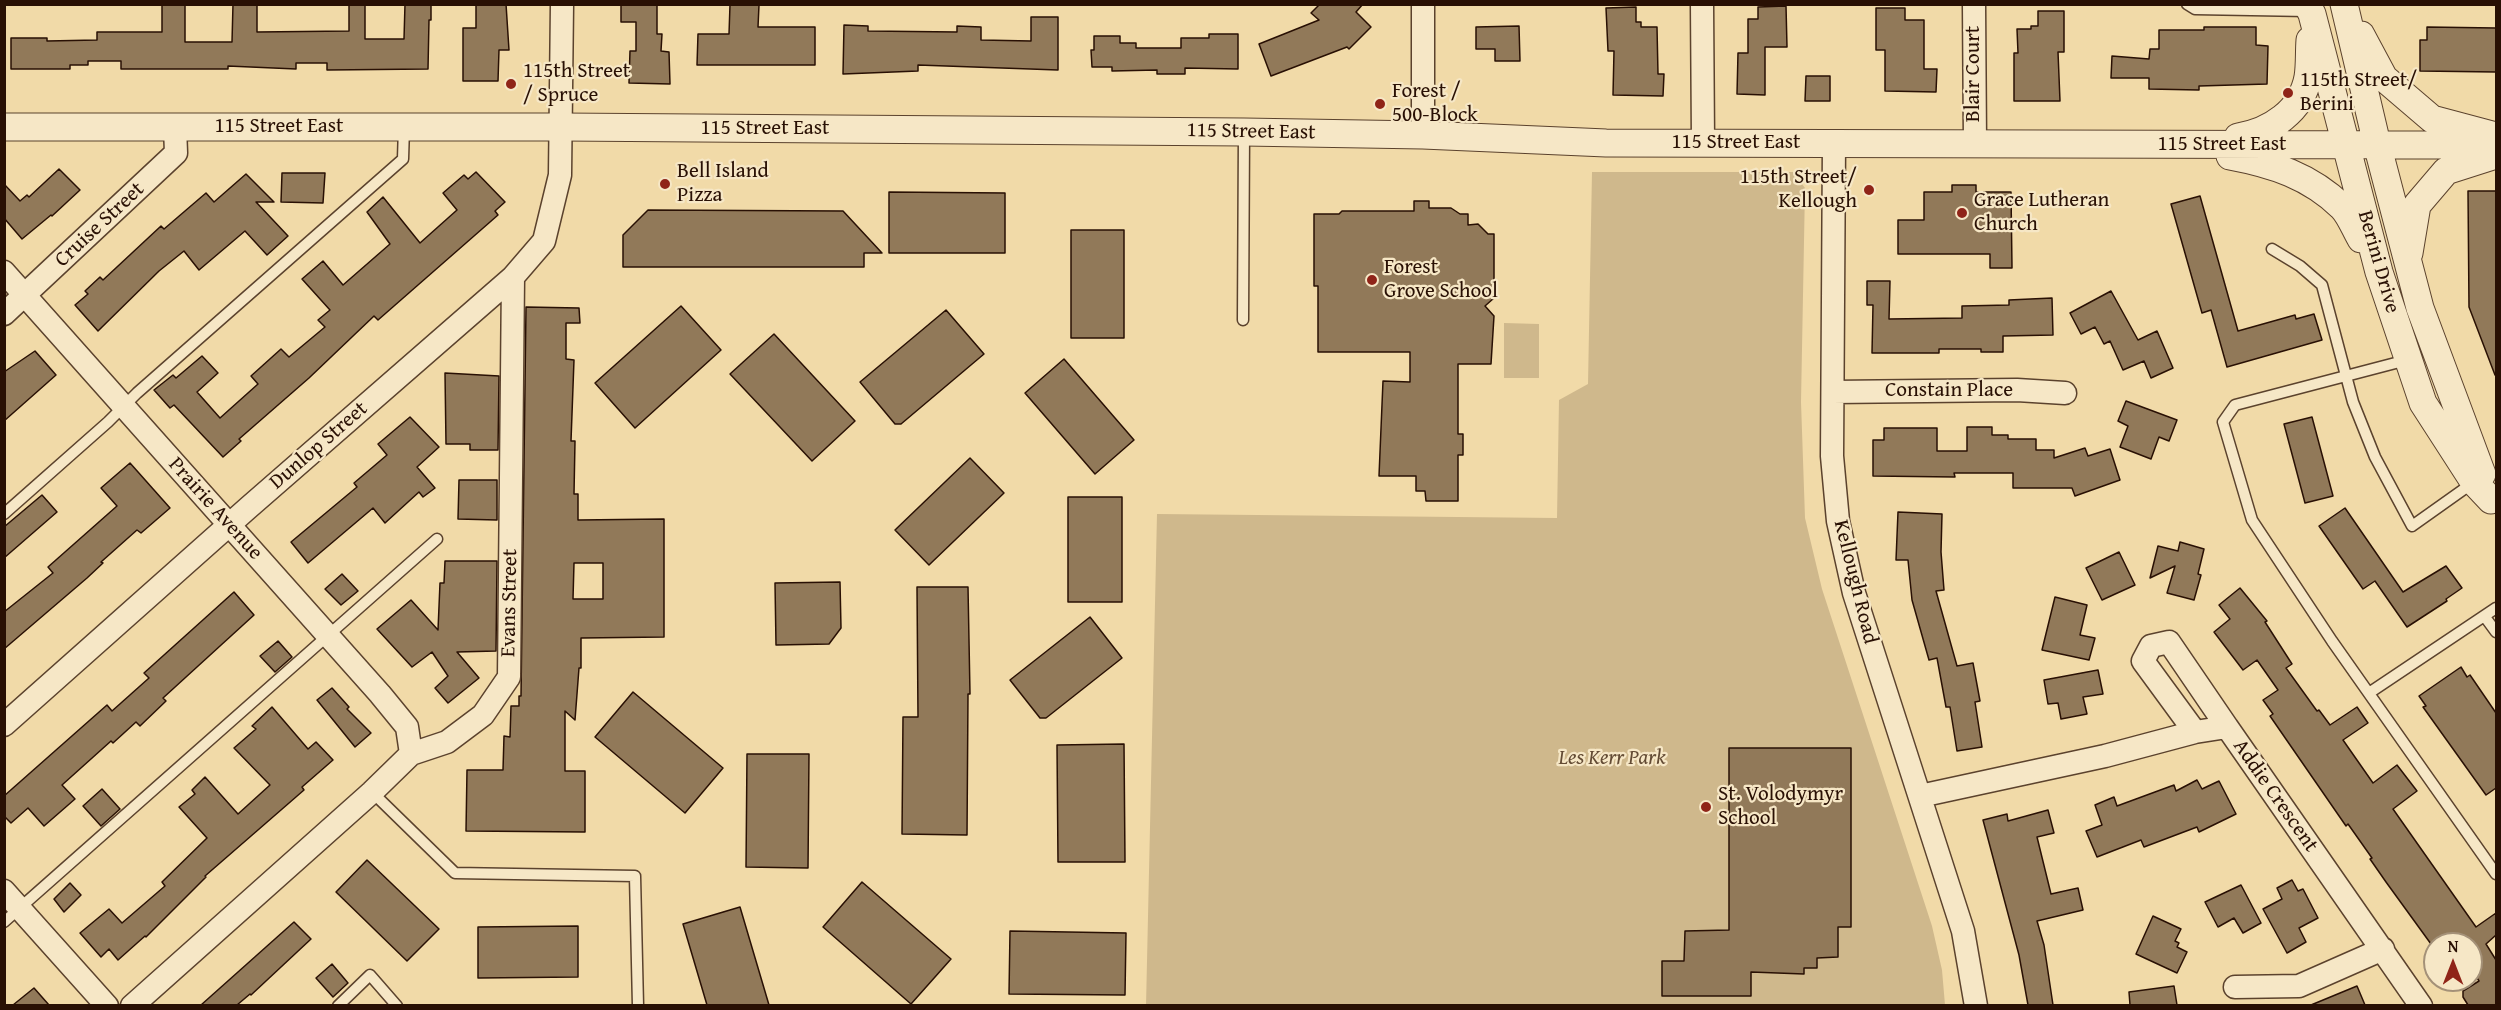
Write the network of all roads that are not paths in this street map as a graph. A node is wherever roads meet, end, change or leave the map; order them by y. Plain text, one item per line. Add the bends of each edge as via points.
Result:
1 (562, 4) edge
2 (1423, 4) edge
3 (1702, 4) edge
4 (1974, 4) edge
5 (2187, 4) edge
6 (2345, 4) edge
7 (2309, 10) edge
8 (4, 127) edge
9 (175, 127) junction
10 (404, 127) junction
11 (561, 127) junction
12 (1244, 132) junction
13 (1423, 135) junction
14 (2496, 136) edge
15 (1703, 142) junction
16 (1834, 143) junction
17 (1974, 143) junction
18 (2345, 144) junction
19 (2377, 144) junction
20 (2181, 145) junction
21 (2496, 145) edge
22 (2496, 155) edge
23 (2272, 249) dead end
24 (2408, 260) junction
25 (4, 272) edge
26 (2379, 272) junction
27 (513, 277) junction
28 (26, 295) junction
29 (4, 314) edge
30 (1243, 320) dead end
31 (2407, 360) junction
32 (2344, 376) junction
33 (1833, 392) junction
34 (2065, 393) dead end
35 (124, 406) junction
36 (2487, 498) edge
37 (4, 514) edge
38 (229, 525) junction
39 (437, 539) dead end
40 (2496, 608) edge
41 (2486, 617) junction
42 (2496, 632) edge
43 (328, 637) junction
44 (2369, 693) junction
45 (4, 725) edge
46 (2227, 727) junction
47 (2195, 732) junction
48 (411, 754) junction
49 (372, 792) junction
50 (1920, 796) junction
51 (2496, 874) edge
52 (4, 891) edge
53 (12, 916) edge
54 (2383, 949) junction
55 (2235, 987) dead end
56 (108, 1005) edge
57 (132, 1005) edge
58 (338, 1005) edge
59 (397, 1005) edge
60 (638, 1005) edge
61 (1976, 1005) edge
62 (2421, 1005) edge

1 - 11 street, Dunlop Street
2 - 13 street
3 - 15 street
4 - 17 street, Blair Court
5 - 7 lane via 2195,9
6 - 14 street via 2384,78 2432,119
6 - 19 street, Berini Drive
7 - 18 street, Berini Drive
7 - 20 street via 2308,79 2285,117 2266,130
8 - 9 street, 115 Street East
9 - 10 street, 115 Street East
9 - 28 street, Cruise Street via 176,153
10 - 11 street, 115 Street East
10 - 35 lane via 403,159
11 - 12 street, 115 Street East
11 - 27 street, Dunlop Street via 560,175 544,241
12 - 13 street, 115 Street East
12 - 30 lane
13 - 15 street, 115 Street East via 1606,143
15 - 16 street, 115 Street East
16 - 17 street, 115 Street East
16 - 33 street, Kellough Road
17 - 20 street, 115 Street East
18 - 19 street, 115 Street East
18 - 20 street, 115 Street East
18 - 26 street, Berini Drive
19 - 21 street, 115 Street East
19 - 24 street, Berini Drive
20 - 26 street via 2263,162 2296,174 2343,208
22 - 24 street via 2446,171 2417,205
23 - 32 lane via 2322,285
24 - 36 street, Berini Drive via 2420,308
25 - 28 street, Prairie Avenue
26 - 31 street, Berini Drive
27 - 38 street, Dunlop Street
27 - 48 street, Evans Street via 509,677 483,715 447,742
28 - 29 street, Cruise Street
28 - 35 street, Prairie Avenue
31 - 32 lane
31 - 36 street, Berini Drive via 2422,403
32 - 36 lane via 2375,457 2412,526
32 - 44 lane via 2235,405 2223,422 2252,520
33 - 34 street, Constain Place
33 - 50 street, Kellough Road via 1832,456 1838,521 1854,593
35 - 37 lane
35 - 38 street, Prairie Avenue
38 - 43 street, Prairie Avenue
38 - 45 street, Dunlop Street
39 - 43 lane
40 - 41 lane
41 - 42 lane
41 - 44 lane
43 - 48 street, Prairie Avenue via 407,727
43 - 53 lane
44 - 51 lane
46 - 47 street, Addie Crescent
46 - 47 street via 2169,642 2151,646 2143,661
46 - 54 street, Addie Crescent
47 - 50 street, Addie Crescent
48 - 49 street, Evans Street
49 - 57 street, Evans Street
49 - 60 lane via 455,873 635,876
50 - 61 street, Kellough Road via 1963,931
52 - 53 street
53 - 56 street
54 - 55 street via 2299,986
54 - 62 street, Addie Crescent
58 - 59 lane via 370,975

